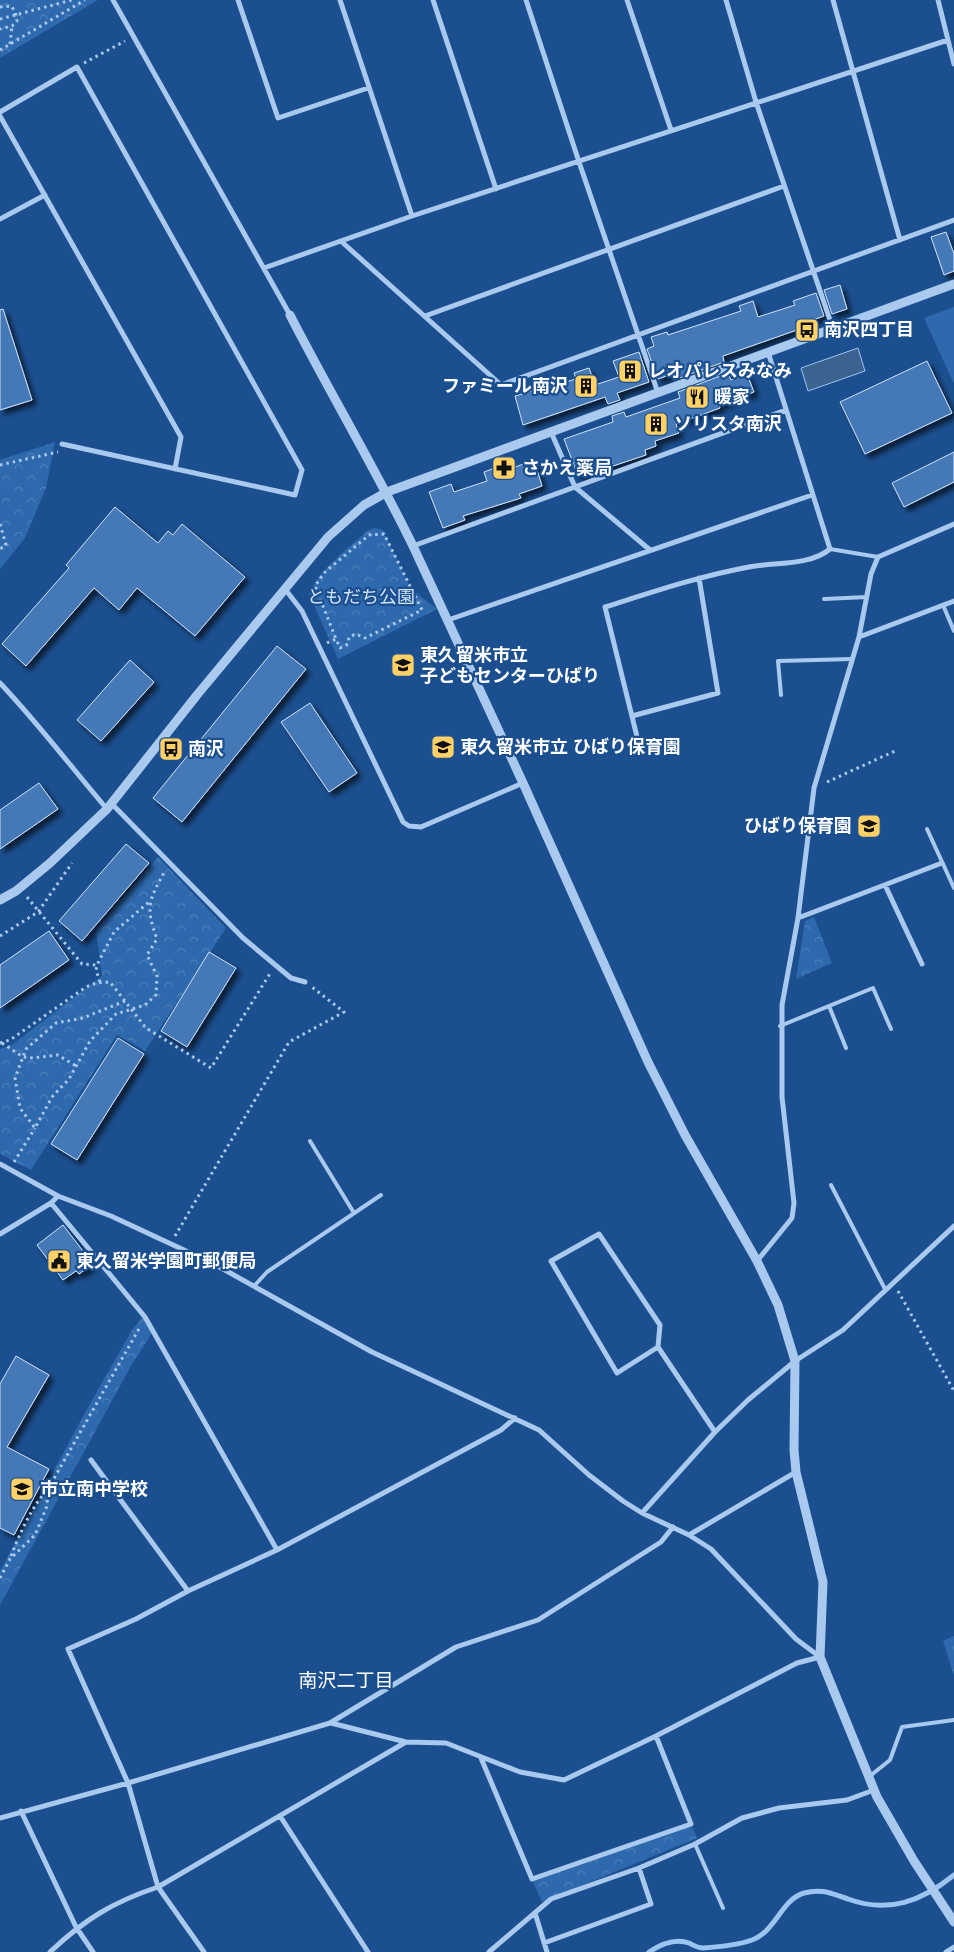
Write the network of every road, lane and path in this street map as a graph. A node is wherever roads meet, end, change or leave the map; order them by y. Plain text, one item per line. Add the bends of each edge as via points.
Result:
1 (72, 0) edge
2 (85, 0) edge
3 (113, 0) edge
4 (238, 0) edge
5 (340, 0) edge
6 (433, 0) edge
7 (526, 0) edge
8 (627, 0) edge
9 (726, 0) edge
10 (834, 0) edge
11 (938, 0) edge
12 (0, 6) edge
13 (16, 15) junction
14 (0, 19) edge
15 (12, 26) junction
16 (0, 29) edge
17 (133, 36) junction
18 (948, 40) junction
19 (10, 44) junction
20 (0, 50) edge
21 (954, 64) edge
22 (77, 67) junction
23 (853, 71) junction
24 (368, 88) junction
25 (756, 102) junction
26 (0, 112) edge
27 (0, 116) edge
28 (671, 130) junction
29 (579, 162) junction
30 (784, 186) junction
31 (496, 189) junction
32 (45, 195) junction
33 (412, 216) junction
34 (0, 219) edge
35 (954, 220) edge
36 (900, 240) junction
37 (342, 242) junction
38 (609, 249) junction
39 (264, 268) junction
40 (814, 271) junction
41 (954, 284) edge
42 (290, 315) joint
43 (425, 316) junction
44 (833, 329) junction
45 (639, 335) junction
46 (768, 352) junction
47 (658, 393) junction
48 (786, 410) junction
49 (552, 432) junction
50 (62, 444) dead end
51 (61, 451) dead end
52 (0, 466) edge
53 (175, 469) junction
54 (576, 487) junction
55 (387, 492) junction
56 (812, 495) junction
57 (0, 524) edge
58 (954, 524) edge
59 (413, 546) junction
60 (0, 549) edge
61 (650, 550) junction
62 (830, 550) junction
63 (878, 557) junction
64 (699, 578) junction
65 (285, 589) junction
66 (867, 597) junction
67 (824, 599) dead end
68 (954, 601) edge
69 (943, 605) junction
70 (448, 620) junction
71 (954, 631) edge
72 (859, 637) junction
73 (336, 639) junction
74 (320, 647) junction
75 (852, 659) junction
76 (0, 683) edge
77 (781, 695) dead end
78 (632, 716) junction
79 (895, 751) dead end
80 (641, 753) dead end
81 (523, 783) junction
82 (814, 788) junction
83 (109, 807) junction
84 (927, 829) dead end
85 (72, 863) dead end
86 (942, 863) junction
87 (169, 864) junction
88 (885, 884) junction
89 (20, 888) junction
90 (954, 888) edge
91 (0, 900) edge
92 (150, 902) junction
93 (38, 912) junction
94 (798, 918) junction
95 (0, 936) edge
96 (922, 964) dead end
97 (97, 965) junction
98 (276, 966) junction
99 (100, 982) junction
100 (305, 982) joint
101 (125, 1001) junction
102 (829, 1006) junction
103 (131, 1009) junction
104 (780, 1026) junction
105 (891, 1029) dead end
106 (0, 1042) edge
107 (846, 1048) dead end
108 (23, 1057) junction
109 (76, 1066) junction
110 (35, 1128) junction
111 (310, 1141) dead end
112 (0, 1164) edge
113 (10, 1169) junction
114 (831, 1185) dead end
115 (381, 1195) dead end
116 (58, 1196) junction
117 (51, 1203) junction
118 (354, 1213) junction
119 (954, 1226) edge
120 (0, 1234) edge
121 (171, 1243) junction
122 (757, 1260) junction
123 (893, 1282) junction
124 (255, 1286) junction
125 (885, 1289) junction
126 (145, 1317) junction
127 (658, 1347) junction
128 (795, 1361) junction
129 (954, 1391) edge
130 (515, 1418) junction
131 (715, 1432) junction
132 (91, 1460) dead end
133 (796, 1472) junction
134 (48, 1489) junction
135 (642, 1513) junction
136 (673, 1527) junction
137 (689, 1535) junction
138 (277, 1550) junction
139 (10, 1559) junction
140 (0, 1578) edge
141 (188, 1591) junction
142 (820, 1657) junction
143 (954, 1720) edge
144 (330, 1723) junction
145 (656, 1736) junction
146 (406, 1742) junction
147 (481, 1758) junction
148 (869, 1776) junction
149 (128, 1783) junction
150 (874, 1790) junction
151 (21, 1811) junction
152 (280, 1816) junction
153 (0, 1818) edge
154 (695, 1844) junction
155 (639, 1868) junction
156 (158, 1887) junction
157 (722, 1908) dead end
158 (535, 1913) junction
159 (954, 1922) edge
160 (76, 1928) junction
161 (544, 1942) junction
162 (954, 1947) edge
163 (50, 1952) edge
164 (93, 1952) edge
165 (204, 1952) edge
166 (368, 1952) edge
167 (489, 1952) edge
168 (547, 1952) edge
169 (946, 1952) edge

1 - 13 path
2 - 19 path
3 - 17 street
4 - 24 street via 278,118
5 - 24 street
6 - 31 street
7 - 29 street
8 - 28 street
9 - 25 street
10 - 23 street
11 - 18 street
12 - 13 path via 11,6
13 - 14 path
13 - 15 path via 17,21
15 - 16 path
15 - 19 path
17 - 22 path
17 - 39 street
18 - 21 street
18 - 23 street
19 - 20 path
22 - 26 street
22 - 53 street via 302,470 295,495
23 - 25 street
23 - 36 street
24 - 33 street
25 - 28 street
25 - 30 street
27 - 32 street
28 - 29 street
29 - 31 street
29 - 38 street
30 - 38 street
30 - 40 street
31 - 33 street
32 - 34 street
32 - 53 street via 181,436
33 - 37 street
35 - 36 street
36 - 40 street
37 - 39 street
37 - 43 street
38 - 43 street
38 - 45 street
39 - 42 street
40 - 44 street
40 - 45 street
41 - 44 street
42 - 55 street
43 - 45 street via 501,385
44 - 46 street
45 - 47 street
46 - 47 street
46 - 48 street
47 - 49 street
48 - 54 street
48 - 56 street
49 - 54 street
49 - 55 street
50 - 53 street
51 - 52 path
54 - 59 street
54 - 61 street
55 - 59 street
55 - 65 street via 340,526
56 - 61 street
56 - 62 street
57 - 60 path via 6,545
58 - 63 street
59 - 70 street
61 - 70 street
62 - 63 lane
62 - 64 street via 821,557 750,566
63 - 66 street
64 - 78 street via 718,694
64 - 78 street via 605,607
65 - 74 street via 302,611
65 - 83 street via 197,694
66 - 67 lane
66 - 72 street
68 - 69 street
69 - 71 lane
69 - 72 street
70 - 81 street
72 - 75 street
73 - 73 path via 340,648 348,644 349,637 356,634 365,638 422,610 384,534 369,535 324,573 315,586
73 - 74 path
74 - 81 street via 403,822 421,827
75 - 77 lane via 778,661
75 - 82 street
76 - 83 street
78 - 80 street
79 - 82 path
81 - 122 street via 664,1096
82 - 94 street
83 - 87 street
83 - 89 street
84 - 86 lane
85 - 93 path
86 - 88 street
86 - 90 lane
87 - 92 path
87 - 98 street via 242,938
88 - 94 street
88 - 96 street
89 - 91 street
89 - 93 path
92 - 97 path via 114,932
92 - 103 path via 157,939 147,955 157,976 156,995
93 - 95 path
93 - 97 path via 82,964
94 - 104 street
97 - 99 path
98 - 100 street via 291,978
98 - 103 path via 211,1068 146,1028
99 - 101 path via 110,982
99 - 106 path via 86,987 17,1035
100 - 121 path via 344,1012 289,1042
101 - 103 path
101 - 108 path via 83,1018 56,1023 26,1049
102 - 104 lane
102 - 105 lane via 873,988
102 - 107 lane
103 - 109 path via 109,1020 90,1041
104 - 122 street via 782,1097 794,1203 792,1218
106 - 108 path
108 - 109 path via 58,1055
108 - 110 path via 15,1078 20,1108
109 - 110 path via 52,1097
110 - 113 path
111 - 118 lane
112 - 113 street
113 - 116 street
114 - 125 lane
115 - 118 lane
116 - 117 street
116 - 121 street
117 - 120 street
117 - 126 street
118 - 124 lane via 267,1272
119 - 123 street
121 - 124 street
122 - 128 street via 778,1305
123 - 125 street
123 - 129 path
124 - 130 street via 372,1352
125 - 128 street via 843,1330
126 - 134 path
126 - 138 street
127 - 127 street via 617,1373 551,1261 599,1234 660,1325
127 - 131 street
128 - 131 street
128 - 133 street
130 - 135 street via 539,1430 589,1475
130 - 138 street via 500,1430
131 - 135 street
132 - 141 street
133 - 137 street
133 - 142 street via 824,1582
134 - 139 path via 19,1536
134 - 139 path via 47,1506 35,1535
135 - 136 street
136 - 137 street
136 - 144 street via 661,1542 538,1620 456,1647
137 - 142 street via 711,1549 796,1639
138 - 141 street
139 - 140 path
141 - 149 street via 136,1619 68,1649
142 - 145 street via 797,1663
142 - 148 street
143 - 148 lane via 902,1728 890,1760
144 - 146 street
144 - 149 street
145 - 147 street via 564,1780 520,1772
145 - 147 street via 691,1824 532,1879
146 - 147 street via 446,1743
146 - 152 street
148 - 150 street
149 - 151 street
149 - 156 street
150 - 154 street via 847,1800 779,1808 742,1818
150 - 159 street via 928,1884
151 - 153 street
151 - 160 street
152 - 156 street
152 - 166 street
154 - 155 street
154 - 157 lane
155 - 158 street via 552,1899
155 - 161 street via 651,1904
156 - 160 street via 123,1899
156 - 165 street
158 - 161 street
158 - 167 street
160 - 163 street
160 - 164 street
161 - 168 street
162 - 169 street

